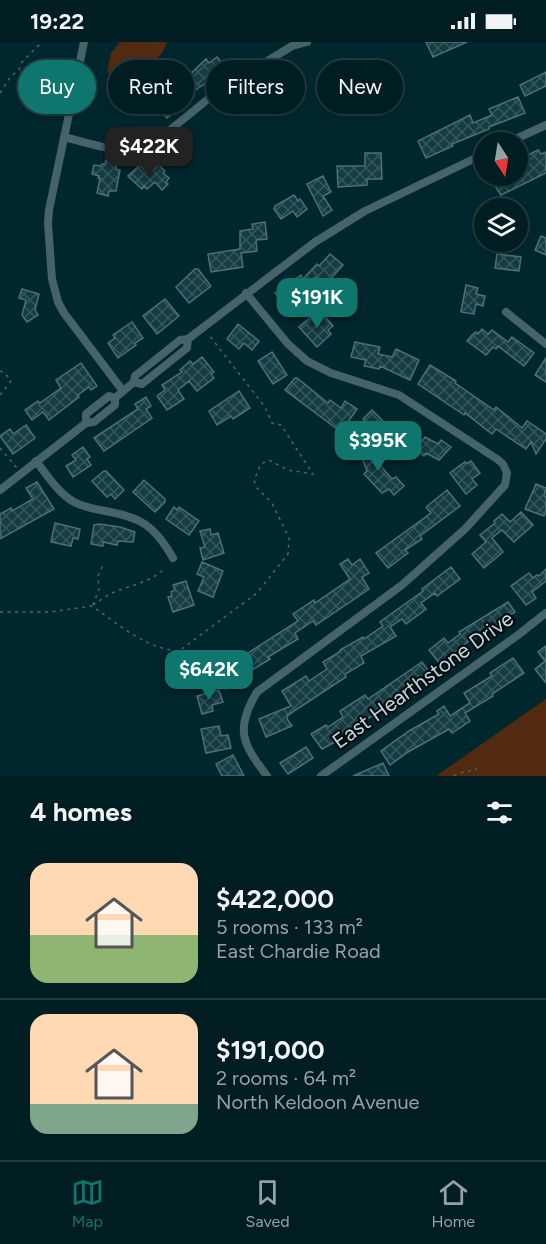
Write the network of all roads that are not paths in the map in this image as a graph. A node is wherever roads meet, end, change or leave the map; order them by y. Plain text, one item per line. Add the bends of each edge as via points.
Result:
1 (84, 42) edge
2 (307, 42) edge
3 (546, 125) edge
4 (528, 133) edge
5 (64, 137) junction
6 (474, 159) edge
7 (246, 293) junction
8 (506, 312) dead end
9 (546, 344) edge
10 (123, 391) junction
11 (36, 461) junction
12 (0, 490) edge
13 (173, 558) dead end
14 (546, 613) edge
15 (267, 776) edge
16 (321, 776) edge

1 - 5 street
2 - 5 street via 292,46 218,91 141,150
3 - 4 street
5 - 10 street via 48,224 55,294 64,313
6 - 7 street via 365,211
7 - 10 street via 188,339 180,340 135,376
7 - 15 street via 307,361 399,395 497,459 507,473 505,485 465,529 402,585 257,692 246,710 244,730 248,751
8 - 9 street
10 - 11 street via 115,398 115,405 94,422 86,423
11 - 12 street
11 - 13 street via 73,501 142,521 158,534
14 - 16 street, East Hearthstone Drive

